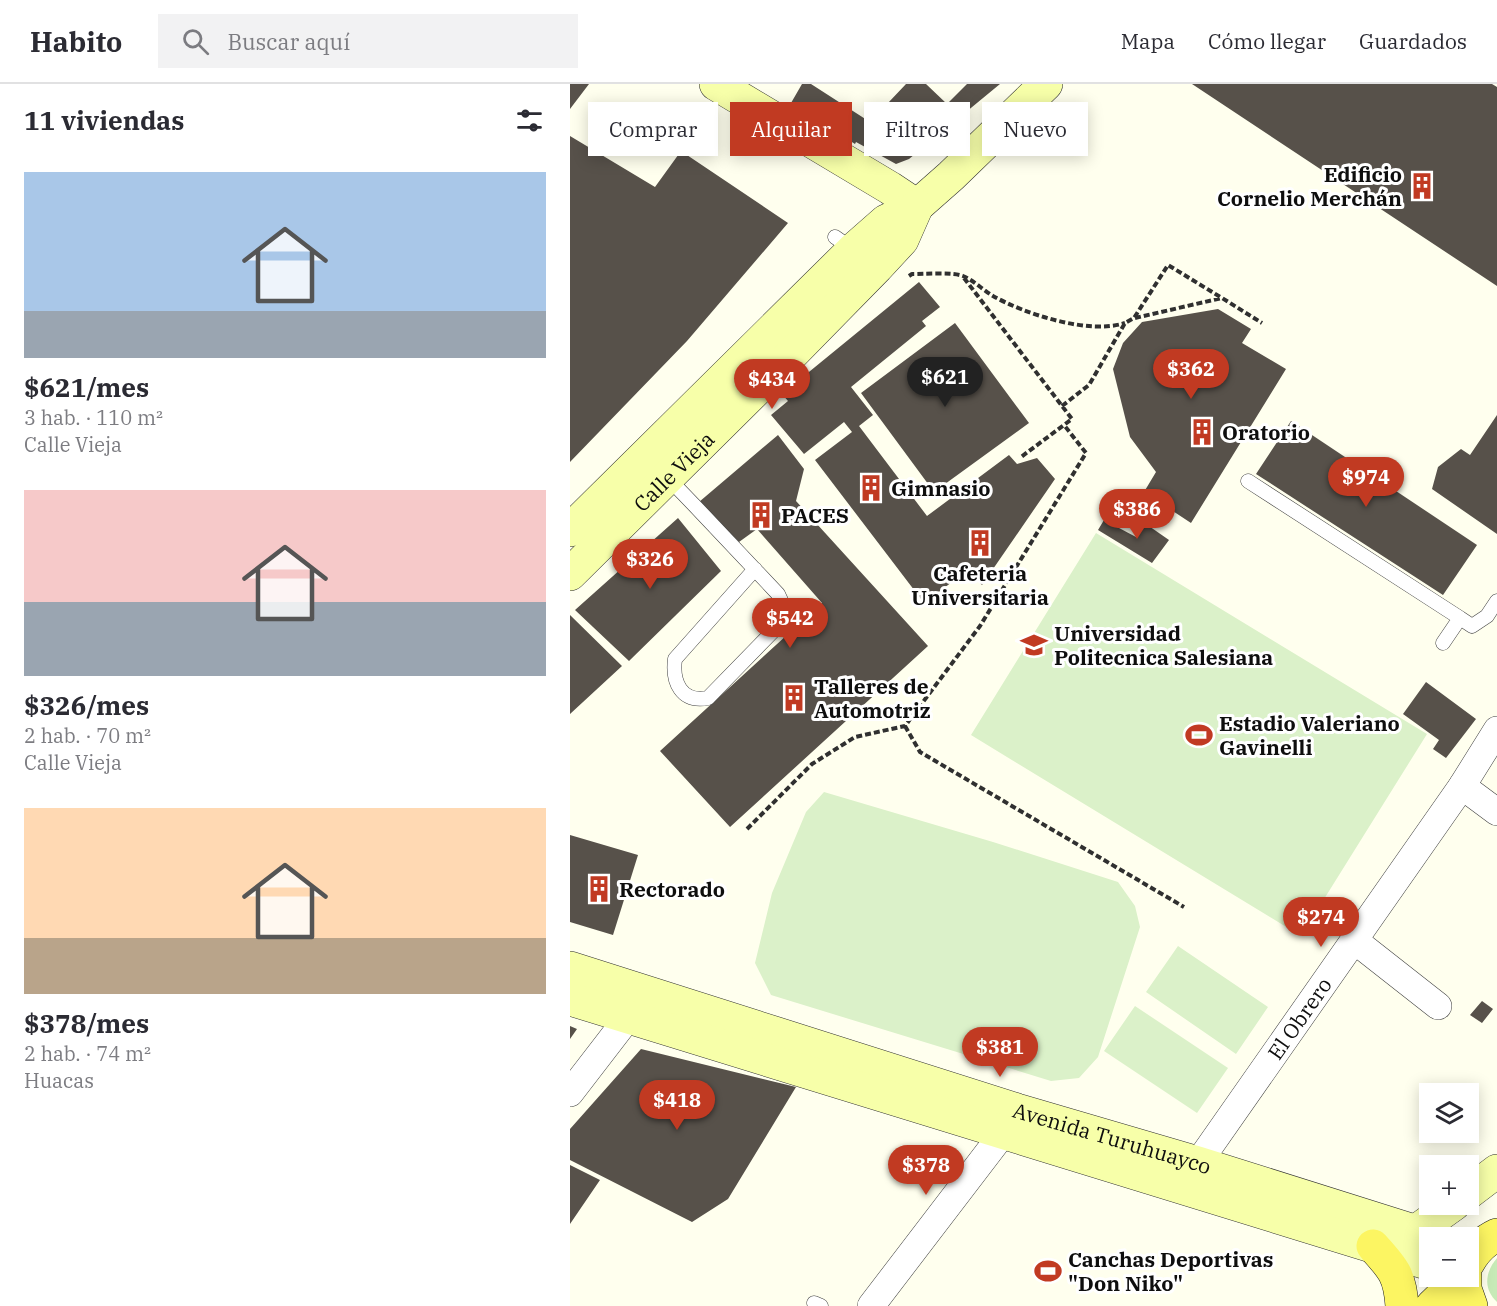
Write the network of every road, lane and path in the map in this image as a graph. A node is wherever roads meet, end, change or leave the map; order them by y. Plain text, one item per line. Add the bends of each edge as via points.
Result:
1 (716, 84) edge
2 (1046, 84) edge
3 (744, 102) edge
4 (835, 156) edge
5 (916, 206) junction
6 (1222, 298) junction
7 (1134, 318) junction
8 (1262, 322) dead end
9 (1125, 323) junction
10 (1062, 406) junction
11 (1064, 425) junction
12 (684, 440) junction
13 (1021, 457) dead end
14 (668, 478) junction
15 (1248, 481) dead end
16 (570, 530) edge
17 (577, 555) edge
18 (755, 569) junction
19 (1497, 602) edge
20 (1460, 618) junction
21 (1443, 643) dead end
22 (905, 726) junction
23 (1497, 730) edge
24 (1462, 786) junction
25 (1497, 812) edge
26 (747, 829) dead end
27 (1184, 907) dead end
28 (1354, 940) junction
29 (570, 968) edge
30 (570, 999) edge
31 (637, 1006) junction
32 (1438, 1006) dead end
33 (570, 1093) edge
34 (1010, 1121) junction
35 (1497, 1170) edge
36 (1191, 1176) junction
37 (1479, 1184) edge
38 (1444, 1215) edge
39 (1432, 1227) edge
40 (1419, 1233) edge
41 (1373, 1246) junction
42 (1419, 1261) edge
43 (1452, 1287) edge
44 (1465, 1287) edge
45 (871, 1306) edge
46 (1402, 1306) edge
47 (1432, 1306) edge
48 (1471, 1306) edge

1 - 3 main road
2 - 5 main road, Calle Vieja
4 - 5 main road
5 - 12 main road, Calle Vieja via 886,221 855,251
6 - 7 path
6 - 7 path via 1168,265
6 - 8 path
7 - 9 path
9 - 10 path via 1089,385
9 - 10 path via 1086,327 1064,322 995,297 962,275
10 - 11 path via 1072,419
11 - 13 path
11 - 22 path via 1086,453 980,626
12 - 14 main road, Calle Vieja
12 - 16 main road, Calle Vieja
14 - 17 main road, Calle Vieja
14 - 18 lane
15 - 20 lane
18 - 18 lane via 778,594 784,620 708,698 698,700 685,694 676,684 675,659
19 - 20 lane via 1487,616 1472,626
20 - 21 lane
22 - 26 path via 855,737 812,764
22 - 27 path via 920,752
23 - 24 street, El Obrero
24 - 25 street
24 - 28 street, El Obrero
28 - 32 street
28 - 36 street, El Obrero
29 - 31 main road, Avenida Turuhuayco
30 - 31 main road, Avenida Turuhuayco
31 - 33 street
31 - 34 main road, Avenida Turuhuayco
34 - 36 main road, Avenida Turuhuayco
34 - 45 street
35 - 37 main road
36 - 40 main road, Avenida Turuhuayco
36 - 41 main road, Avenida Turuhuayco
38 - 39 main road
41 - 42 main road, Avenida Turuhuayco
41 - 46 main road via 1393,1268 1401,1286
43 - 47 main road
44 - 48 main road

